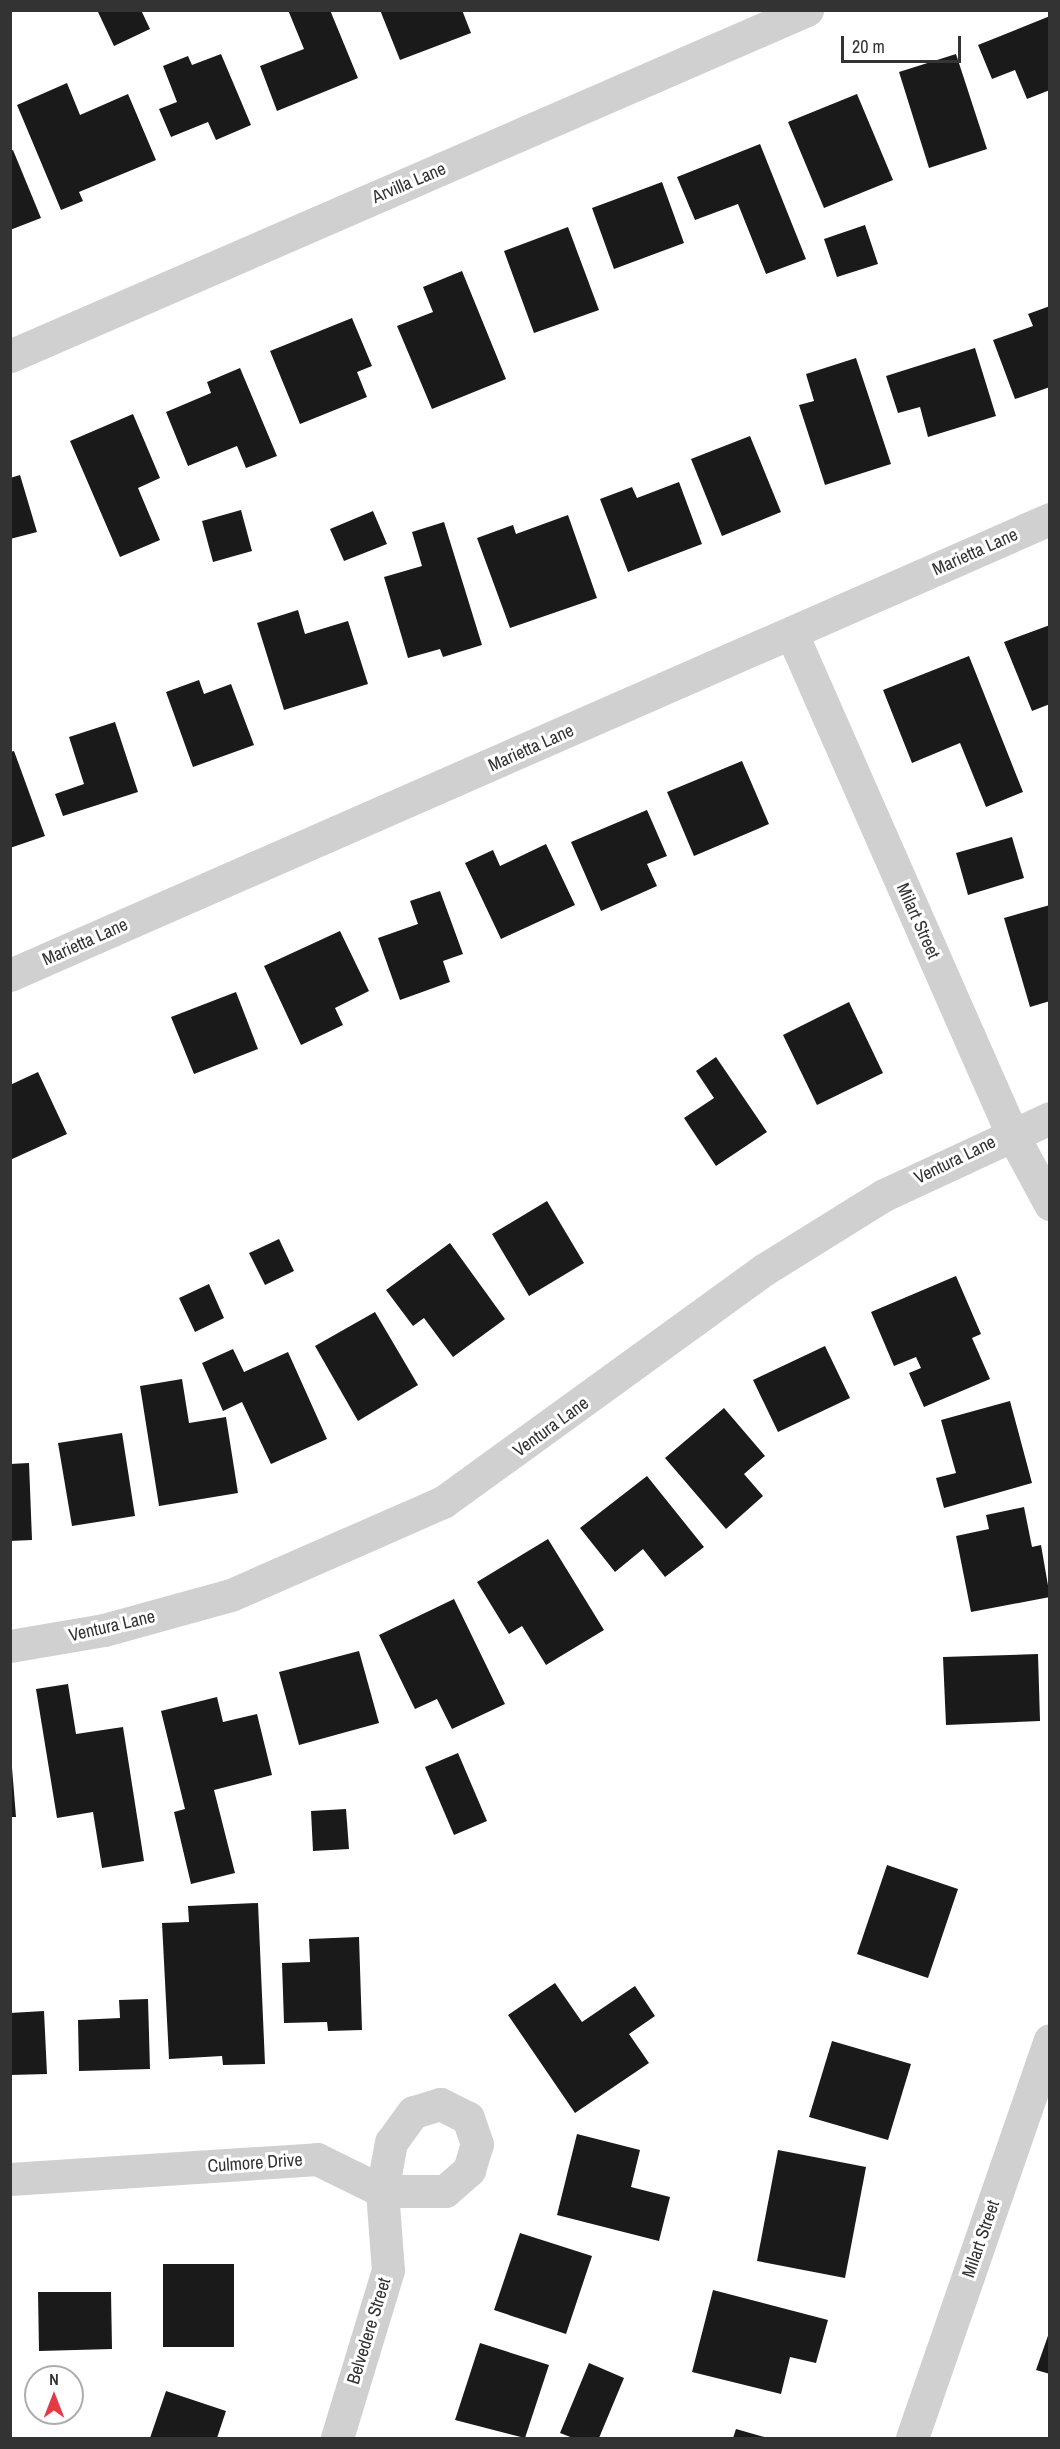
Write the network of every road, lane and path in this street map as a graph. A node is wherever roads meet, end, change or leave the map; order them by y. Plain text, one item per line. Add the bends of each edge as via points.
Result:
1 (807, 10) edge
2 (10, 356) edge
3 (1050, 519) edge
4 (792, 634) junction
5 (10, 975) edge
6 (1050, 1118) edge
7 (1011, 1132) junction
8 (1050, 1204) edge
9 (10, 1646) edge
10 (1050, 2040) edge
11 (10, 2179) edge
12 (382, 2192) junction
13 (337, 2439) edge
14 (912, 2439) edge

1 - 2 street, Arvilla Lane
3 - 4 street, Marietta Lane
4 - 5 street, Marietta Lane
4 - 7 street, Milart Street
6 - 7 street, Ventura Lane
7 - 8 street, Milart Street
7 - 9 street, Ventura Lane via 884,1195 765,1269 443,1502 231,1594 104,1630
10 - 14 street, Milart Street
11 - 12 street, Culmore Drive via 318,2159
12 - 12 street via 390,2142 413,2112 440,2104 468,2118 477,2144 469,2170 445,2191
12 - 13 street, Belvedere Street via 388,2270

